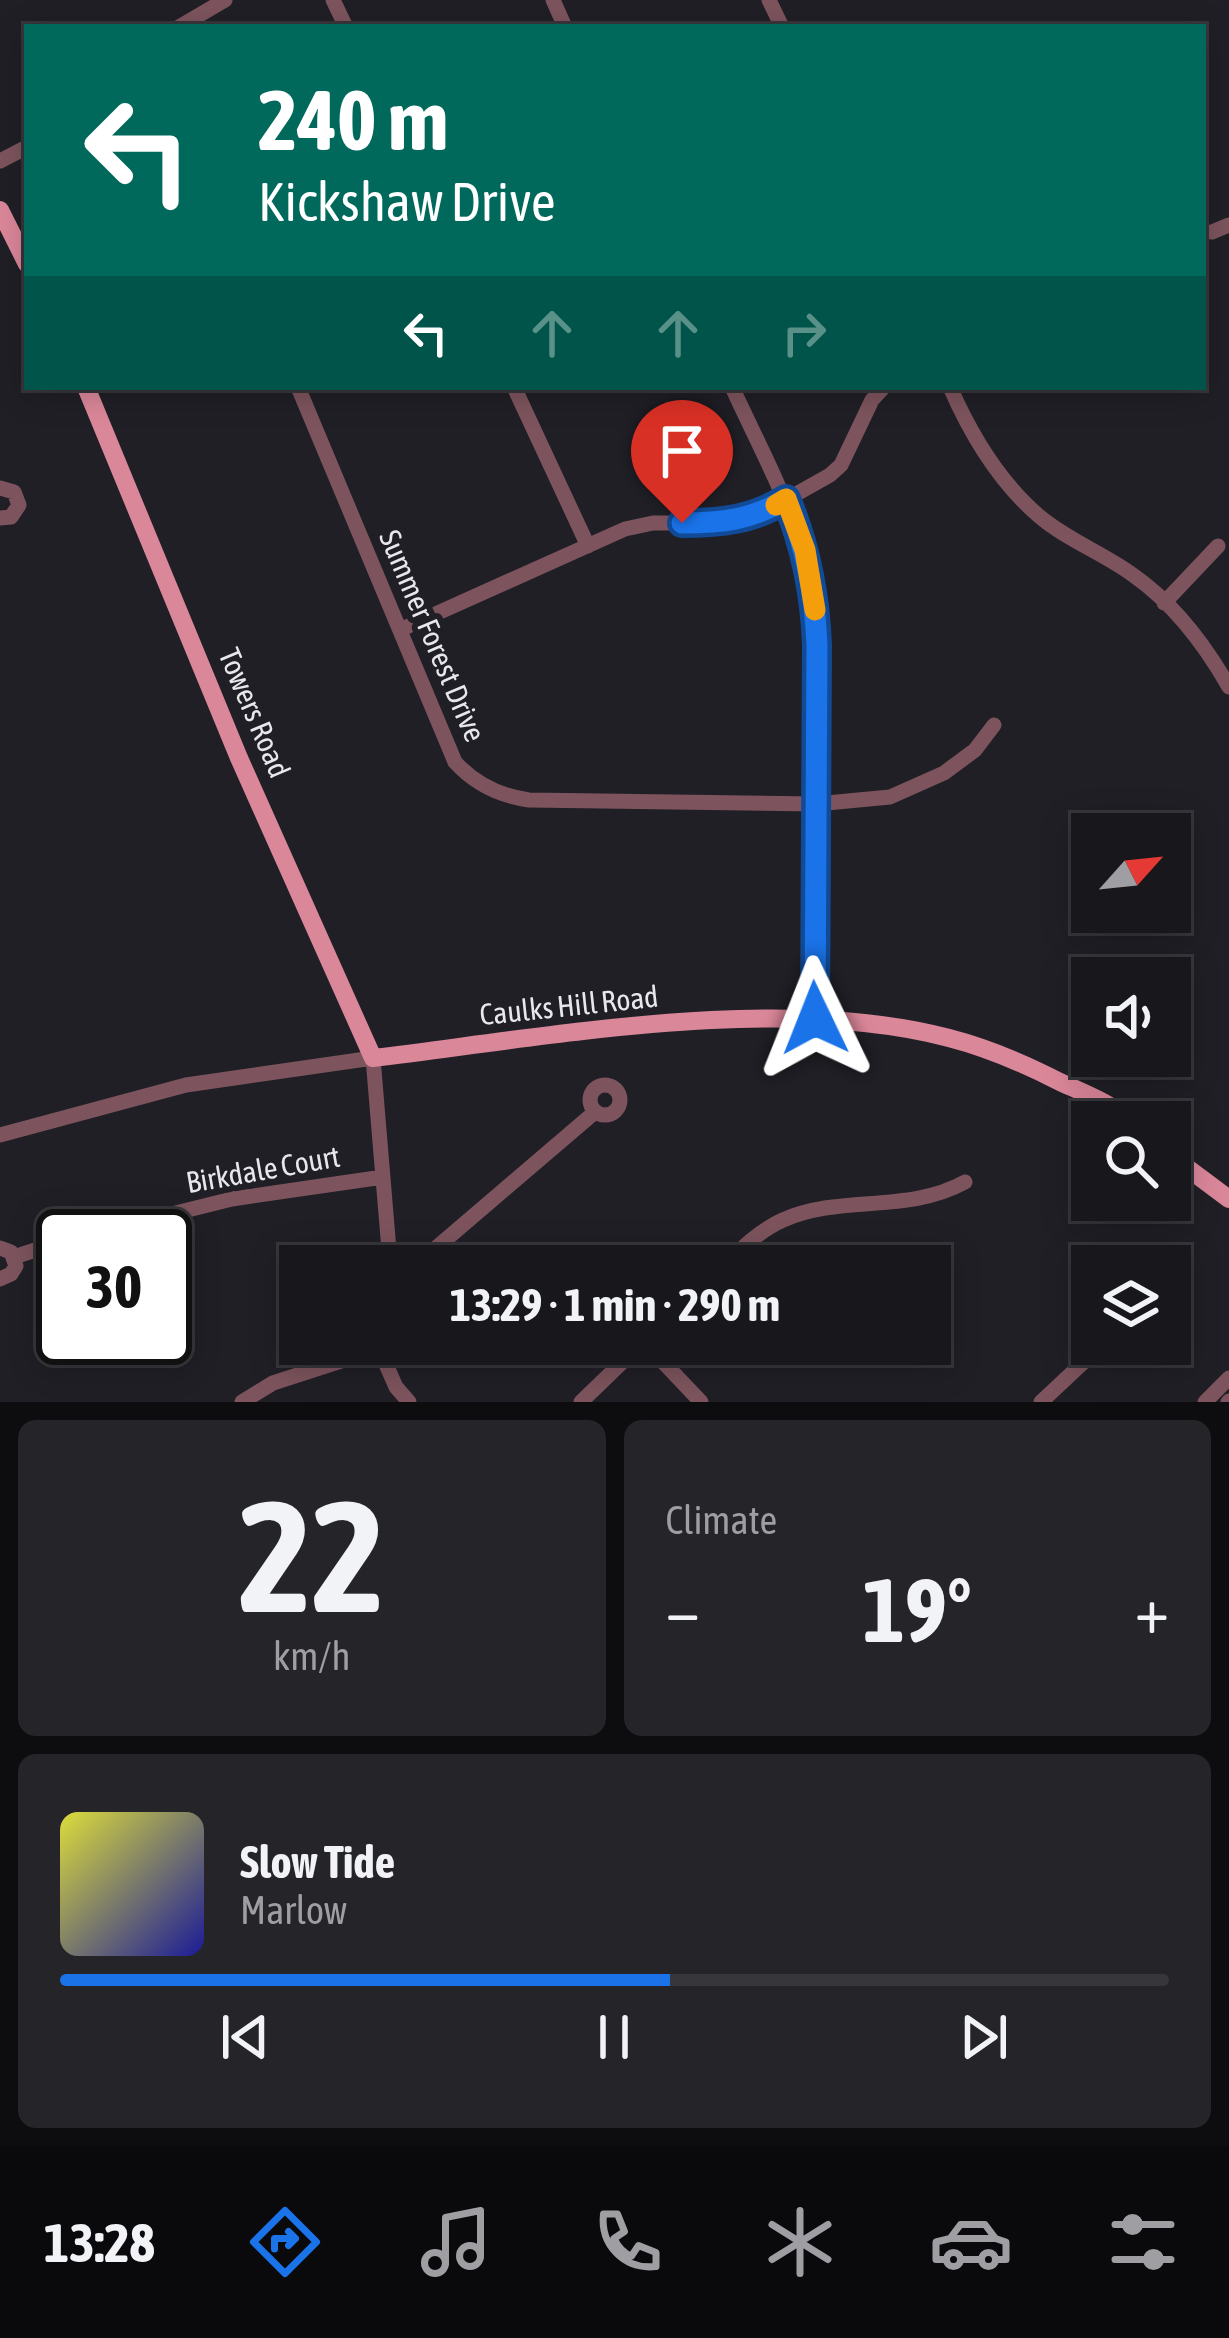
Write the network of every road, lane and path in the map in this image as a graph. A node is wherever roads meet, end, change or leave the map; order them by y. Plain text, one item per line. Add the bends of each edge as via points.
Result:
1 (225, 0) edge
2 (184, 24) edge
3 (0, 211) edge
4 (1229, 225) edge
5 (1213, 232) dead end
6 (24, 258) edge
7 (87, 390) edge
8 (299, 390) edge
9 (515, 390) edge
10 (733, 390) edge
11 (881, 390) edge
12 (951, 390) edge
13 (0, 488) edge
14 (786, 499) junction
15 (0, 518) edge
16 (1218, 546) dead end
17 (588, 547) junction
18 (1164, 603) junction
19 (402, 629) junction
20 (1229, 687) edge
21 (994, 725) dead end
22 (815, 803) junction
23 (815, 1018) junction
24 (373, 1058) junction
25 (1093, 1101) edge
26 (595, 1112) dead end
27 (0, 1135) edge
28 (1191, 1171) edge
29 (382, 1177) junction
30 (965, 1182) dead end
31 (1229, 1199) edge
32 (192, 1209) edge
33 (386, 1245) edge
34 (440, 1245) edge
35 (749, 1245) edge
36 (7, 1252) edge
37 (0, 1279) edge
38 (325, 1365) edge
39 (387, 1365) edge
40 (621, 1365) edge
41 (664, 1365) edge
42 (1081, 1365) edge
43 (1229, 1378) edge
44 (242, 1402) edge
45 (409, 1402) edge
46 (581, 1402) edge
47 (701, 1402) edge
48 (1041, 1402) edge
49 (1205, 1402) edge

1 - 2 street
3 - 6 main road
4 - 5 street
7 - 24 main road, Towers Road
8 - 19 street, Summer Forest Drive
9 - 17 street
10 - 14 street
11 - 14 street via 841,465
12 - 18 street via 1000,475 1040,517
13 - 15 street via 14,492 20,505
14 - 17 street via 759,515 653,523
14 - 22 street via 814,592
16 - 18 street
17 - 19 street
18 - 20 street
19 - 22 street, Summer Forest Drive via 455,763 501,794
21 - 22 street, Summer Forest Drive via 944,773 890,797
22 - 23 street
23 - 24 main road, Caulks Hill Road via 586,1032
23 - 25 main road, Caulks Hill Road via 950,1038 1019,1061
24 - 27 street, Caulks Hill Road via 186,1085
24 - 29 street
26 - 34 street
28 - 31 main road
29 - 32 street, Birkdale Court
29 - 33 street
30 - 35 street via 931,1198 794,1216
36 - 37 street via 14,1270
38 - 44 street
39 - 45 street
40 - 46 street
41 - 47 street
42 - 48 street
43 - 49 street

